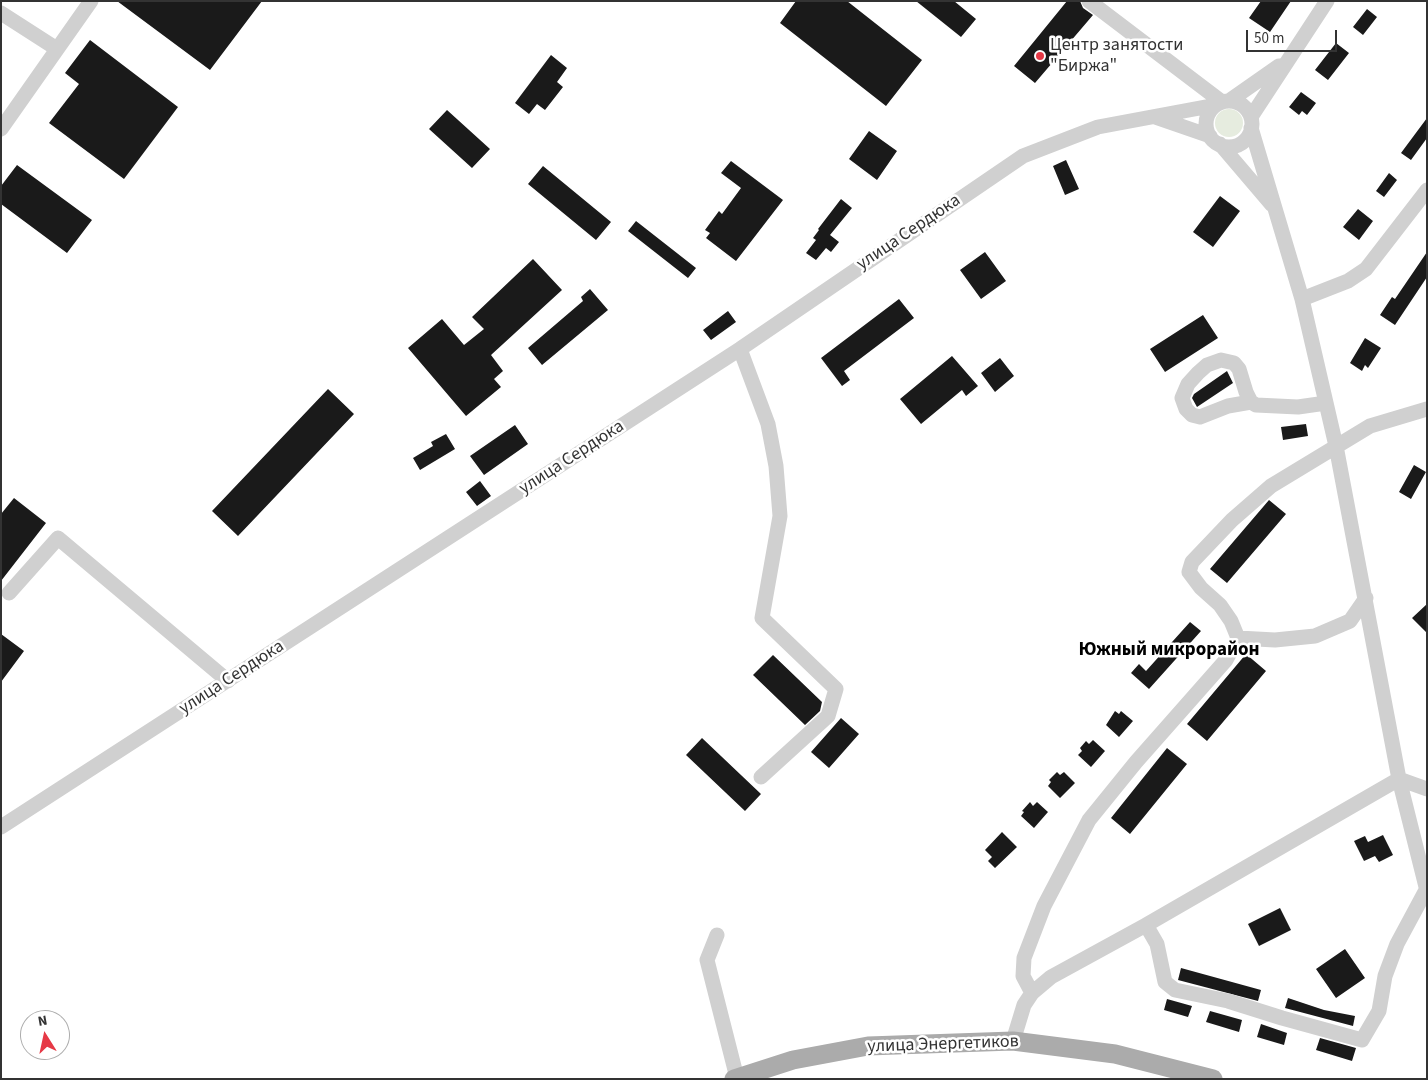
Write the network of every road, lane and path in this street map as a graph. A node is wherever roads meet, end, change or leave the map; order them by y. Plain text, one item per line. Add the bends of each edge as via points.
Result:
1 (91, 1) edge
2 (1089, 1) edge
3 (1327, 1) edge
4 (1, 13) edge
5 (57, 49) junction
6 (1286, 62) junction
7 (1222, 103) junction
8 (1154, 117) junction
9 (1251, 123) junction
10 (1, 129) edge
11 (1215, 140) junction
12 (1427, 190) edge
13 (1276, 210) junction
14 (1302, 299) junction
15 (740, 349) junction
16 (1251, 402) junction
17 (1326, 403) junction
18 (1427, 409) edge
19 (1336, 446) junction
20 (9, 593) dead end
21 (1366, 598) junction
22 (1238, 638) junction
23 (228, 681) junction
24 (761, 777) dead end
25 (1399, 779) junction
26 (1427, 789) edge
27 (1, 827) edge
28 (1426, 891) edge
29 (1146, 925) junction
30 (717, 935) dead end
31 (1032, 993) junction
32 (1013, 1041) junction
33 (735, 1078) edge
34 (1213, 1079) edge

1 - 5 street
2 - 7 street
3 - 6 street
4 - 5 street
5 - 10 street
6 - 7 street
6 - 9 street
7 - 8 street, улица Сердюка
7 - 9 street via 1242,105
7 - 11 street via 1208,116 1207,130
8 - 11 street
8 - 15 street, улица Сердюка via 1098,127 1023,156
9 - 11 street via 1245,140 1239,144 1226,146
9 - 13 street
11 - 13 street
12 - 14 street via 1366,269 1348,281
13 - 14 street
14 - 17 street
15 - 23 street, улица Сердюка
15 - 24 street via 768,424 776,466 780,516 762,618 836,689 828,716
16 - 16 street via 1239,369 1234,363 1221,360 1207,365 1198,373 1182,398 1186,409 1200,417 1228,406
16 - 17 street via 1277,408
17 - 19 street
18 - 19 street via 1370,426
19 - 21 street
19 - 22 street via 1271,486 1232,520 1192,562 1189,572 1232,621
20 - 23 street via 58,538
21 - 22 street via 1350,621 1315,636 1275,640
21 - 25 street
22 - 31 street via 1226,660 1089,820 1044,906 1024,958 1023,976
23 - 27 street, улица Сердюка
25 - 26 street
25 - 28 street
25 - 29 street
28 - 29 street via 1397,944 1385,976 1379,1011 1362,1040 1228,1001 1175,990 1165,982 1157,944
29 - 31 street via 1051,977
30 - 33 street via 707,960
31 - 32 street via 1024,1005
32 - 33 main road, улица Энергетиков via 868,1046 793,1060
32 - 34 main road, улица Энергетиков via 1115,1054

